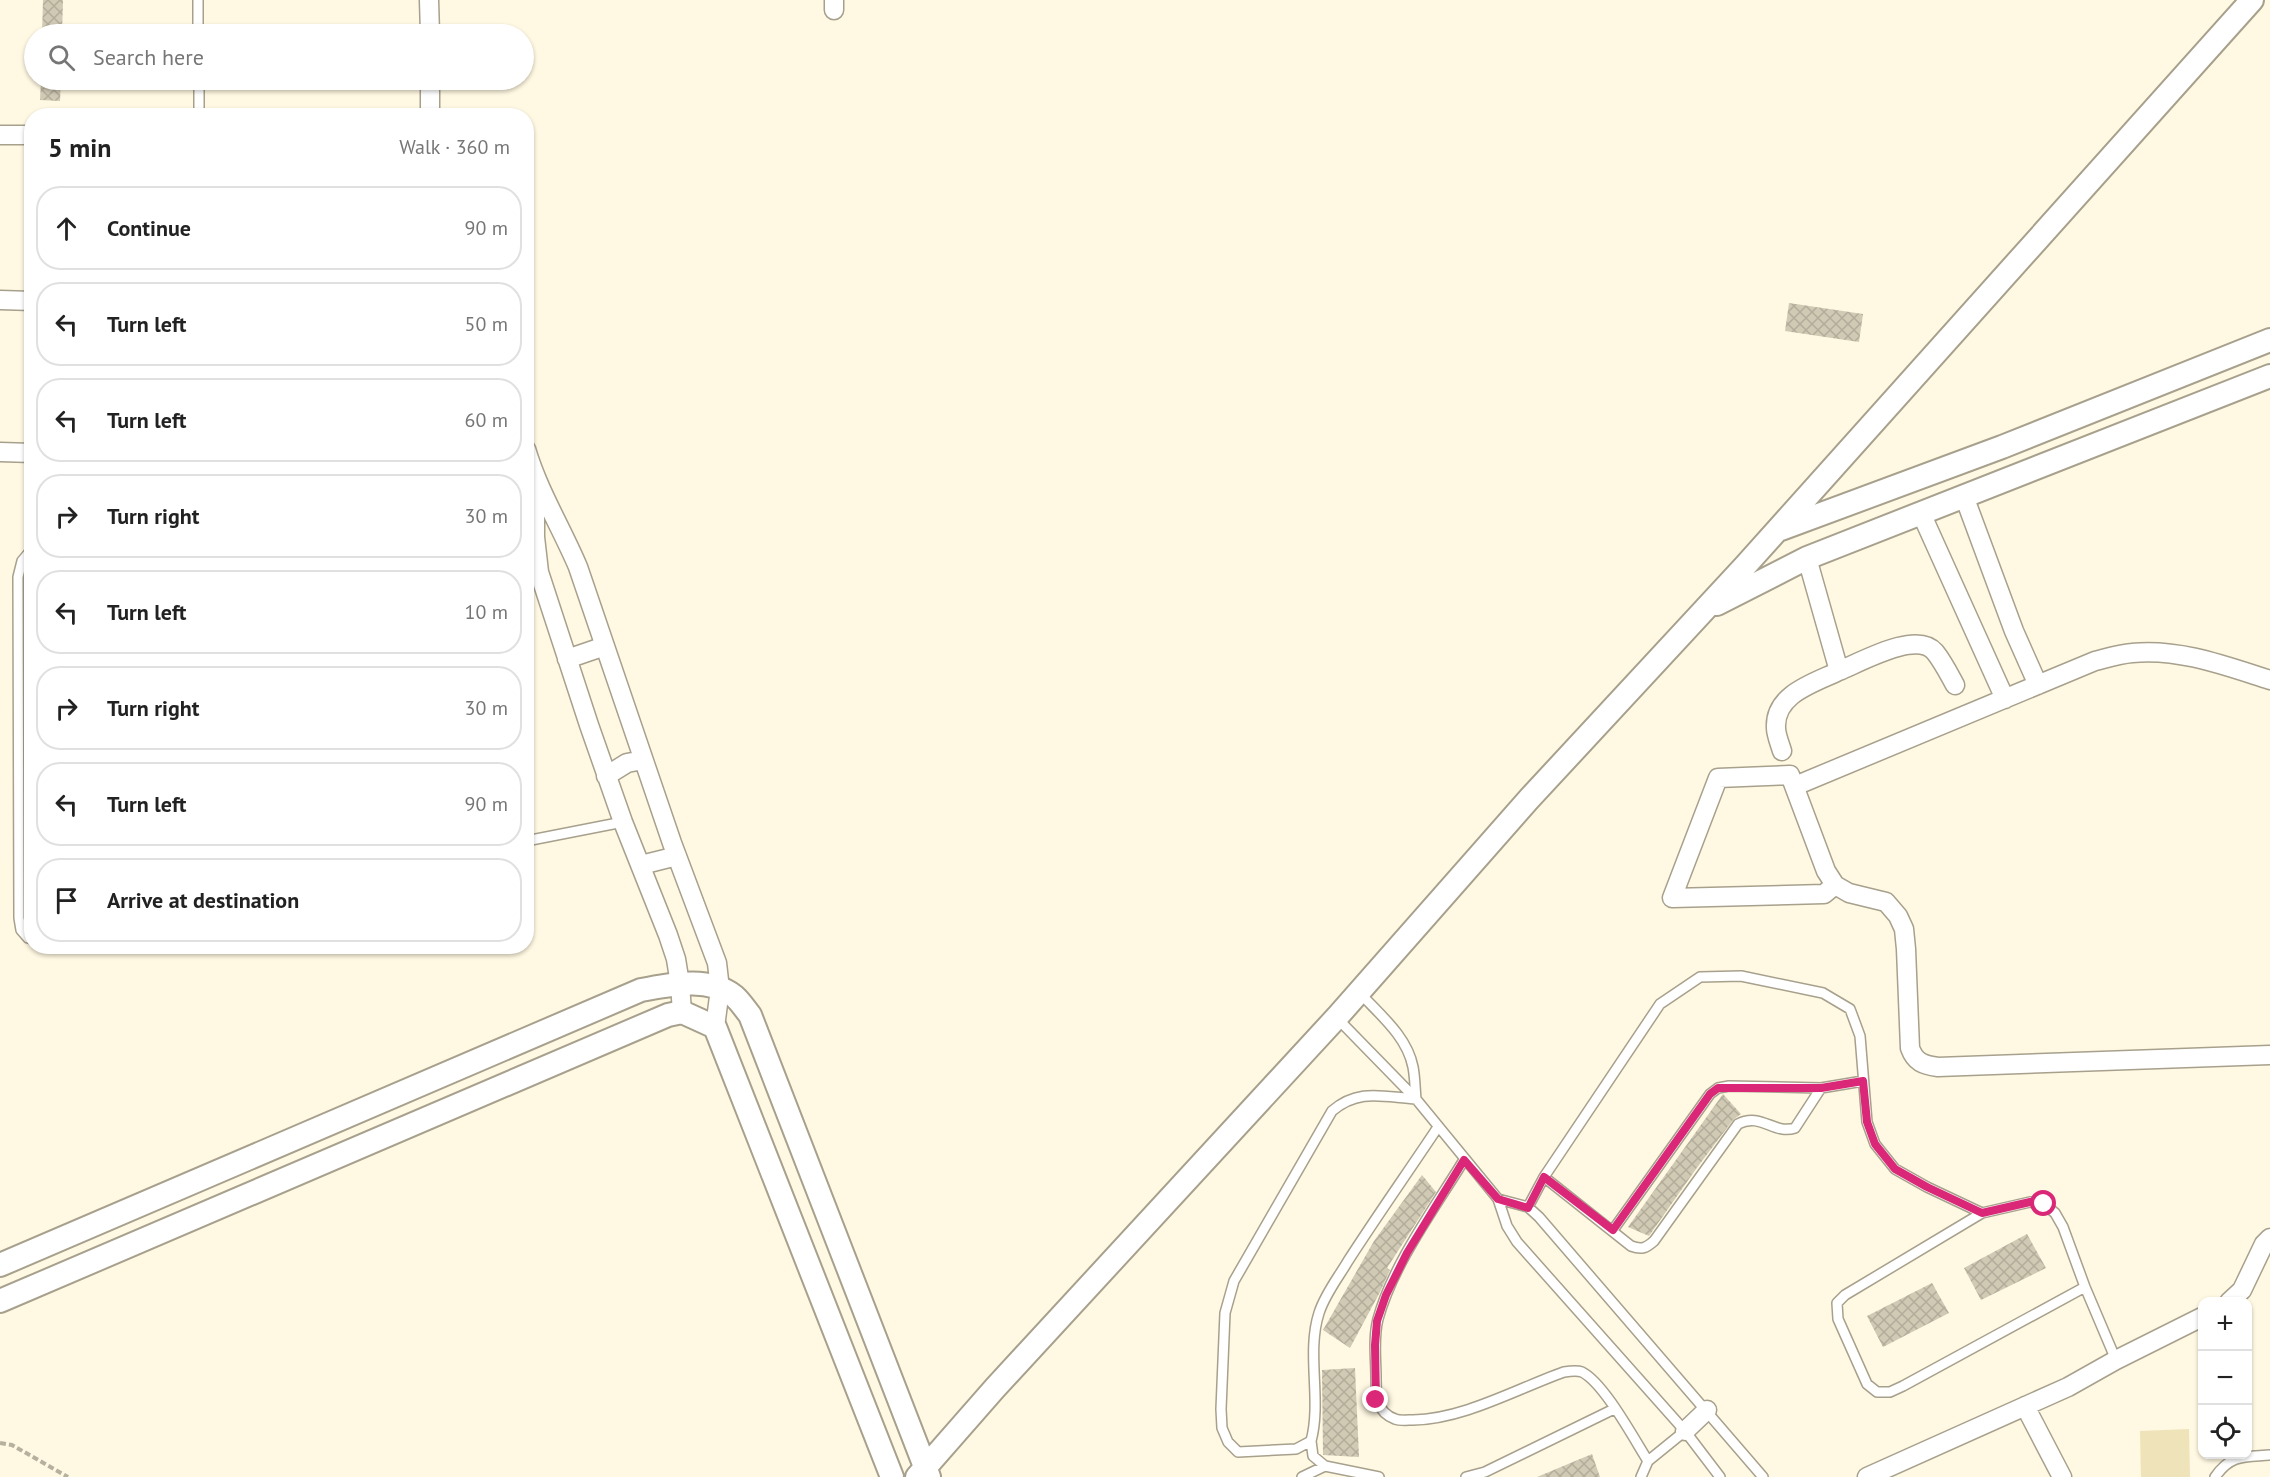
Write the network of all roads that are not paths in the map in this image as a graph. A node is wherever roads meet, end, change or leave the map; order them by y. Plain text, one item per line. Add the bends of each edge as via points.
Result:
1 (198, 0) edge
2 (429, 0) edge
3 (2252, 0) edge
4 (198, 24) edge
5 (430, 24) edge
6 (199, 90) edge
7 (430, 90) edge
8 (199, 108) edge
9 (429, 108) edge
10 (0, 135) edge
11 (24, 135) edge
12 (0, 300) edge
13 (24, 301) edge
14 (2270, 340) edge
15 (2270, 376) edge
16 (0, 452) edge
17 (24, 453) edge
18 (534, 471) edge
19 (1964, 496) junction
20 (1921, 513) junction
21 (534, 522) edge
22 (1777, 530) junction
23 (1807, 558) junction
24 (24, 559) edge
25 (1702, 612) junction
26 (604, 646) junction
27 (567, 659) junction
28 (1839, 671) junction
29 (2270, 680) edge
30 (2038, 684) junction
31 (1955, 685) dead end
32 (2005, 699) junction
33 (1782, 751) dead end
34 (644, 760) junction
35 (606, 776) junction
36 (1795, 786) junction
37 (622, 822) junction
38 (534, 839) edge
39 (677, 856) junction
40 (641, 865) junction
41 (1835, 885) junction
42 (24, 933) edge
43 (681, 984) junction
44 (720, 989) junction
45 (1359, 992) junction
46 (682, 1012) junction
47 (1337, 1017) junction
48 (715, 1027) junction
49 (2270, 1055) edge
50 (1863, 1081) junction
51 (1821, 1088) junction
52 (1416, 1100) junction
53 (1438, 1127) junction
54 (1464, 1160) junction
55 (1544, 1177) junction
56 (1498, 1199) junction
57 (1528, 1208) junction
58 (1982, 1213) junction
59 (1613, 1230) junction
60 (2270, 1238) edge
61 (0, 1265) edge
62 (2085, 1287) junction
63 (2234, 1297) edge
64 (0, 1300) edge
65 (2198, 1319) edge
66 (2116, 1360) junction
67 (2025, 1406) junction
68 (1614, 1409) junction
69 (1707, 1410) junction
70 (1685, 1431) junction
71 (1311, 1441) junction
72 (2270, 1455) edge
73 (1648, 1461) junction
74 (1325, 1466) junction
75 (924, 1474) edge
76 (892, 1477) edge
77 (1302, 1477) edge
78 (1379, 1477) edge
79 (1466, 1477) edge
80 (1641, 1477) edge
81 (1720, 1477) edge
82 (1763, 1477) edge
83 (1868, 1477) edge
84 (2062, 1477) edge
85 (2215, 1477) edge

1 - 4 lane
2 - 5 street
3 - 22 street
6 - 8 lane
7 - 9 street
10 - 11 street
12 - 13 street
14 - 22 street via 2002,447
15 - 19 street
16 - 17 street
18 - 26 street via 578,567
19 - 20 street
19 - 30 street
20 - 23 street
20 - 32 street
21 - 27 street via 539,572
22 - 25 street
23 - 25 street
23 - 28 street
24 - 42 lane via 18,577 18,612 19,918
25 - 45 street via 1529,799
26 - 27 street
26 - 34 street
27 - 35 street
28 - 31 street via 1905,645 1922,645 1934,651
28 - 33 street via 1794,692 1779,710 1776,728
29 - 30 street via 2202,659 2152,652 2095,661
30 - 32 street
32 - 36 street
34 - 35 street via 627,763
34 - 39 street
35 - 37 street
36 - 41 street via 1826,871
36 - 41 street via 1790,775 1718,778 1672,898 1824,894
37 - 38 lane
37 - 40 street
39 - 40 street
39 - 44 street via 717,963
40 - 43 street via 668,935
41 - 49 street via 1849,893 1886,902 1898,916 1906,949 1910,1048 1914,1059 1925,1065
43 - 44 street
43 - 46 street
43 - 61 street via 641,990
44 - 48 street
44 - 75 street via 734,996 750,1014
45 - 47 street
45 - 52 lane via 1397,1033 1408,1051
46 - 48 street
46 - 64 street
47 - 52 lane
47 - 75 street via 995,1388
48 - 76 street
50 - 51 lane
50 - 55 lane via 1860,1036 1850,1009 1823,993 1741,976 1700,977 1660,1004
50 - 58 lane via 1867,1122 1875,1144 1895,1169
51 - 59 lane via 1718,1088
51 - 59 lane via 1795,1128 1788,1130 1756,1119 1738,1124 1646,1248 1631,1246
52 - 53 lane
52 - 71 lane via 1361,1095 1345,1100 1332,1111 1234,1281 1225,1313 1221,1409 1228,1442 1238,1452 1296,1449
53 - 54 lane
53 - 71 lane via 1367,1231 1318,1314 1315,1425
54 - 56 lane
54 - 68 lane via 1407,1253 1377,1321 1376,1400 1382,1412 1396,1420 1431,1420 1463,1412 1564,1372 1580,1371 1591,1378
55 - 57 lane
55 - 59 lane
56 - 57 lane
56 - 70 lane via 1517,1242
57 - 69 lane
58 - 62 lane via 2030,1202 2044,1204 2063,1227
58 - 62 lane via 1837,1303 1838,1319 1867,1384 1877,1392 1903,1386
60 - 63 street
62 - 66 lane
65 - 66 street
66 - 67 street
67 - 83 street
67 - 84 street
68 - 73 lane
68 - 79 lane via 1485,1472
69 - 70 street
69 - 82 lane
70 - 73 lane
70 - 81 lane
71 - 74 lane via 1313,1456
72 - 85 lane via 2241,1457 2225,1463
73 - 80 lane
74 - 77 lane
74 - 78 lane

